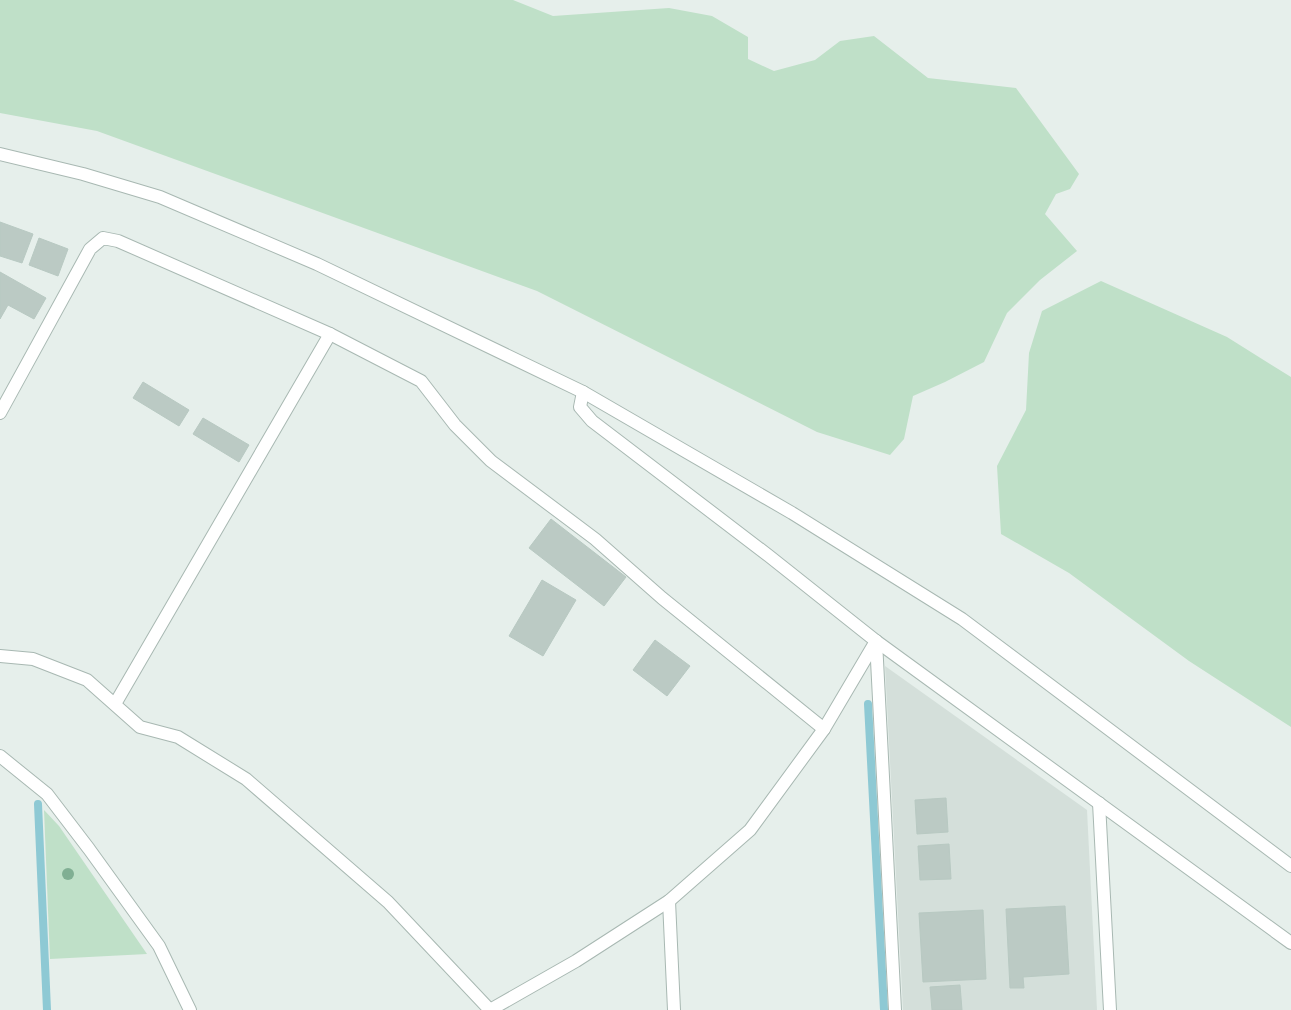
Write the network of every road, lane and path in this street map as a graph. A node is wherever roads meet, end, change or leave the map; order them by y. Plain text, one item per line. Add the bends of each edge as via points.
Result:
1 (0, 154) edge
2 (330, 334) junction
3 (583, 392) junction
4 (0, 413) edge
5 (876, 641) junction
6 (0, 656) edge
7 (115, 704) junction
8 (824, 729) junction
9 (0, 756) edge
10 (1099, 803) junction
11 (1291, 866) edge
12 (669, 901) junction
13 (1291, 943) edge
14 (190, 1010) edge
15 (490, 1010) edge
16 (674, 1010) edge
17 (895, 1010) edge
18 (1110, 1010) edge

1 - 3 street via 160,196 317,264
2 - 4 street via 118,241 103,238 90,249
2 - 7 street
2 - 8 street via 421,381 455,425 491,461 595,539 662,598
3 - 5 street via 580,407 592,421
3 - 11 street via 792,513 962,619
5 - 8 street
5 - 10 street
5 - 17 street
6 - 7 street via 33,659 87,680
7 - 15 street via 140,727 178,737 246,779 388,902
8 - 12 street via 750,830
9 - 14 street via 47,794 159,946
10 - 13 street
10 - 18 street
12 - 15 street via 576,961
12 - 16 street

